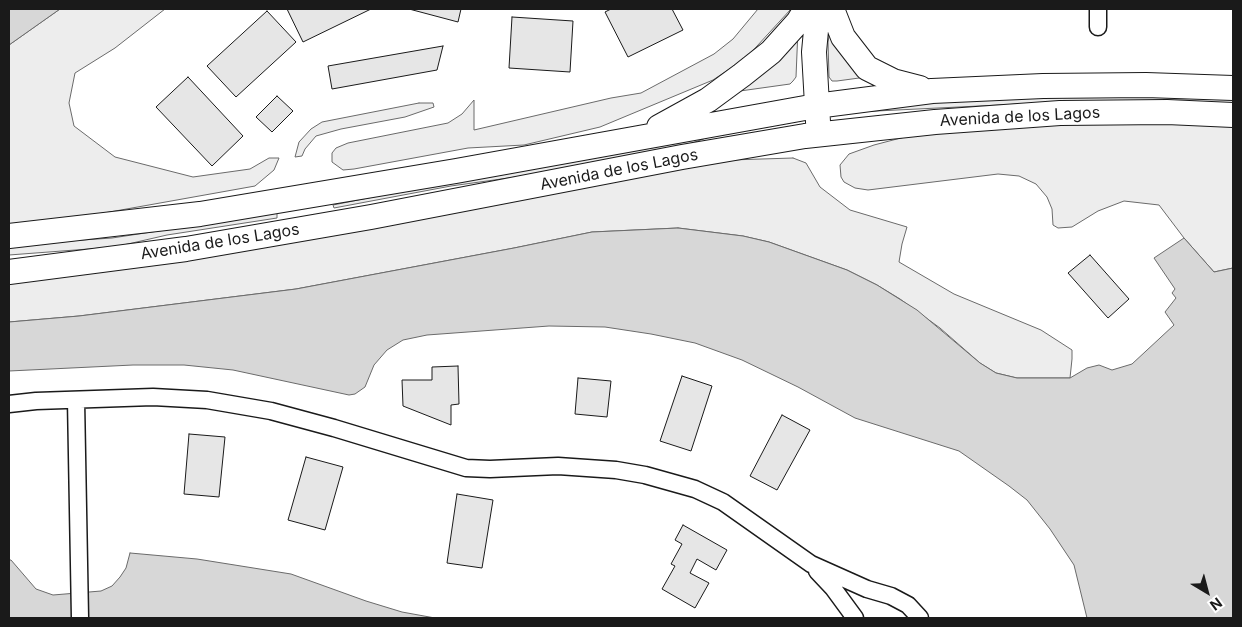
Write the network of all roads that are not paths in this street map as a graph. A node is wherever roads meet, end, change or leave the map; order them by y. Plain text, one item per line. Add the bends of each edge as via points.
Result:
1 (806, 9) edge
2 (818, 9) edge
3 (832, 9) edge
4 (1098, 9) edge
5 (1098, 26) dead end
6 (1233, 88) edge
7 (932, 91) junction
8 (816, 106) junction
9 (1233, 115) edge
10 (819, 134) junction
11 (641, 137) junction
12 (9, 236) edge
13 (9, 272) edge
14 (76, 400) junction
15 (9, 404) edge
16 (811, 564) junction
17 (867, 589) junction
18 (852, 613) edge
19 (80, 618) edge
20 (920, 618) edge

1 - 11 street via 771,52 742,76 708,100
2 - 8 street via 814,52
3 - 7 street via 844,37 867,68 893,81
4 - 5 street
6 - 7 street, Avenida de los Lagos via 1146,85
7 - 8 street, Avenida de los Lagos
8 - 10 street
8 - 11 street, Avenida de los Lagos
9 - 10 street, Avenida de los Lagos via 1060,112
10 - 13 street, Avenida de los Lagos via 186,249
11 - 12 street, Avenida de los Lagos via 200,214
14 - 15 street
14 - 16 street via 207,400 270,411 466,468 558,466 645,475 695,489 723,502
14 - 19 street
16 - 17 street
16 - 18 street
17 - 18 street via 851,601
17 - 20 street via 908,605

